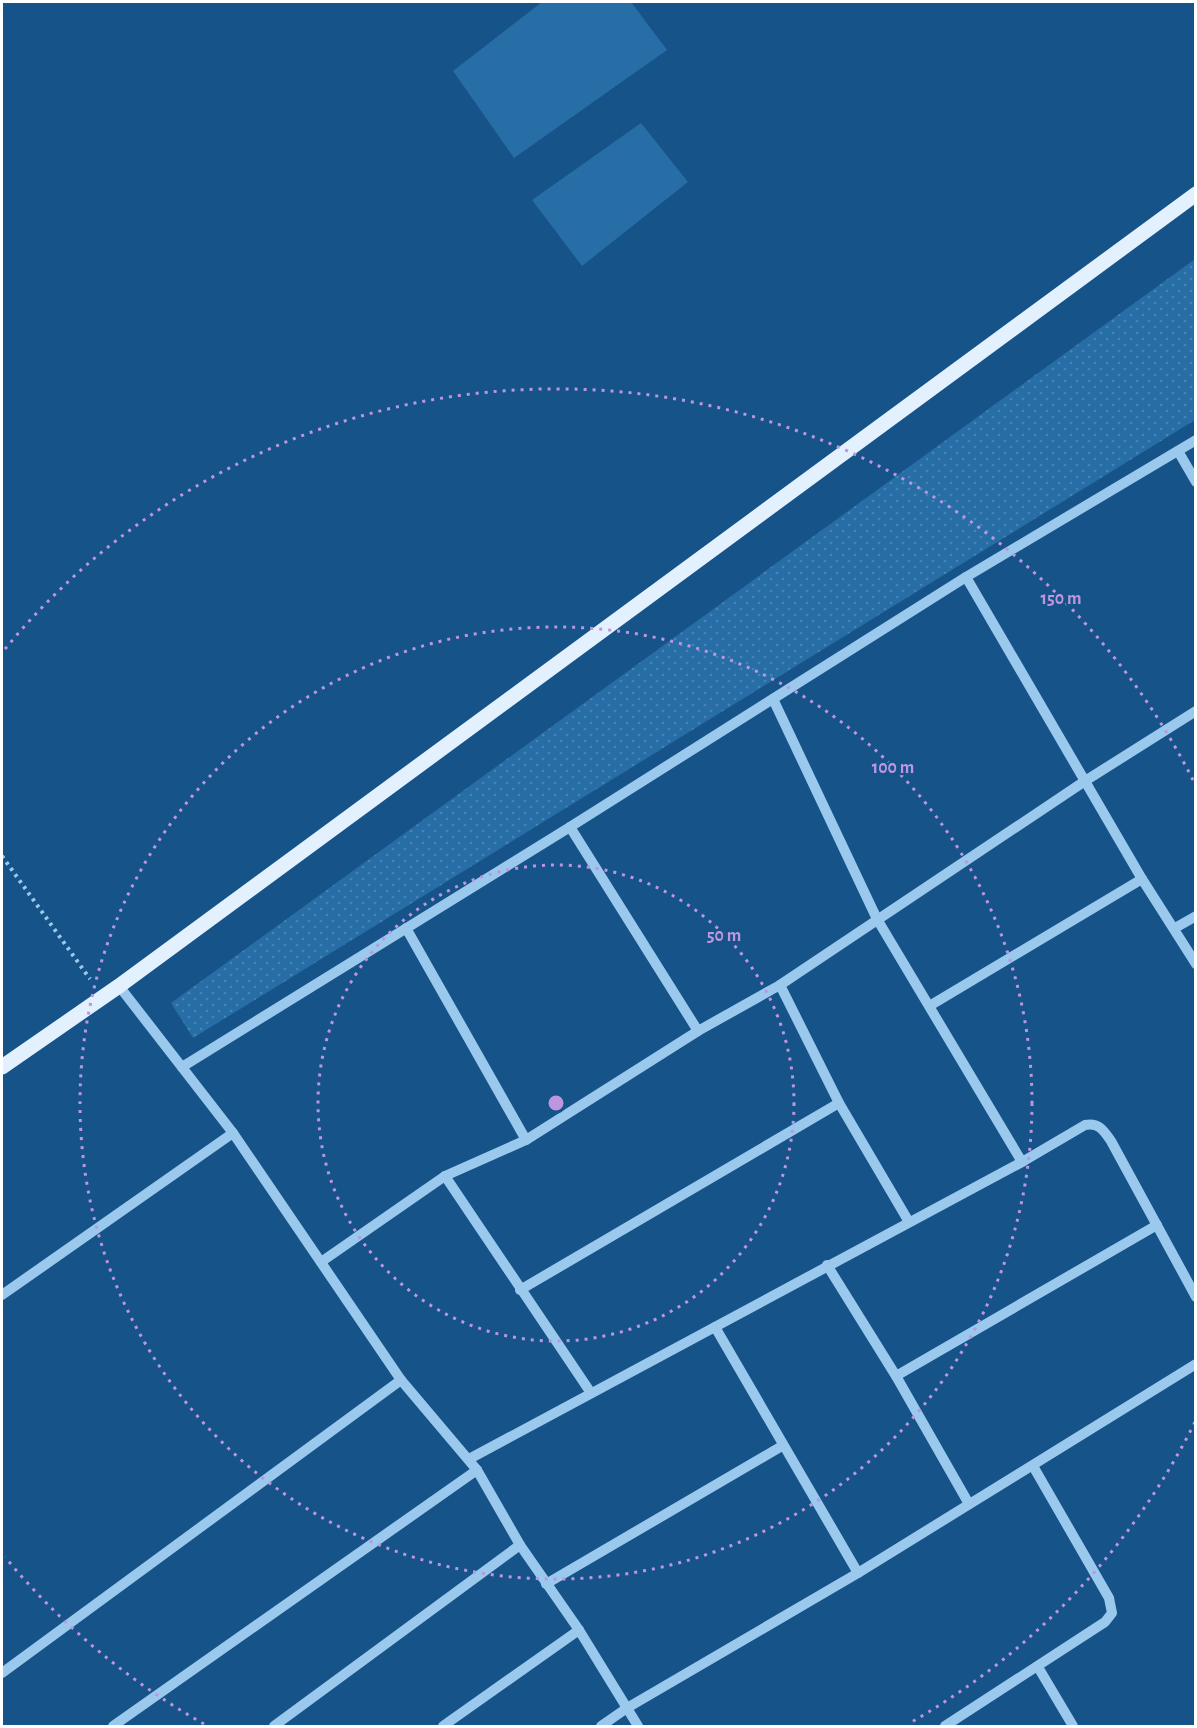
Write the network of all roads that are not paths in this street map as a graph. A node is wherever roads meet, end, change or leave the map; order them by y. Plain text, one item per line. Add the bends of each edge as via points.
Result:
1 (1196, 194) edge
2 (1196, 440) edge
3 (1178, 451) junction
4 (1196, 482) edge
5 (966, 577) junction
6 (773, 699) junction
7 (1196, 711) edge
8 (1085, 781) junction
9 (570, 827) junction
10 (1142, 879) junction
11 (1196, 916) edge
12 (877, 919) junction
13 (406, 928) junction
14 (1175, 928) junction
15 (1196, 964) edge
16 (780, 985) junction
17 (119, 986) junction
18 (931, 1005) junction
19 (698, 1031) junction
20 (2, 1067) edge
21 (182, 1067) junction
22 (839, 1104) junction
23 (233, 1133) junction
24 (526, 1140) junction
25 (1022, 1162) junction
26 (445, 1176) junction
27 (909, 1222) junction
28 (1157, 1225) junction
29 (321, 1262) junction
30 (827, 1265) junction
31 (520, 1290) junction
32 (2, 1295) edge
33 (1196, 1297) edge
34 (715, 1327) junction
35 (1196, 1364) edge
36 (896, 1376) junction
37 (401, 1380) junction
38 (591, 1392) junction
39 (782, 1446) junction
40 (469, 1459) junction
41 (1033, 1466) junction
42 (477, 1470) junction
43 (969, 1504) junction
44 (520, 1545) junction
45 (858, 1573) junction
46 (546, 1584) junction
47 (579, 1630) junction
48 (1038, 1667) junction
49 (2, 1673) edge
50 (627, 1708) junction
51 (113, 1726) edge
52 (274, 1726) edge
53 (442, 1726) edge
54 (601, 1726) edge
55 (638, 1726) edge
56 (945, 1726) edge
57 (1073, 1726) edge

1 - 17 main road
2 - 3 street
3 - 4 street
3 - 5 street
5 - 6 street
5 - 8 street
6 - 9 street
6 - 12 street
7 - 8 street
8 - 10 street
8 - 12 street
9 - 13 street
9 - 19 street
10 - 14 street
10 - 18 street
11 - 14 street
12 - 16 street
12 - 18 street
13 - 21 street
13 - 24 street
14 - 15 street
16 - 19 street
16 - 22 street
17 - 20 main road
17 - 21 street
18 - 25 street
19 - 24 street
21 - 23 street
22 - 27 street
22 - 31 street
23 - 29 street
23 - 32 street
24 - 26 street
25 - 27 street
25 - 28 street via 1074,1130 1097,1125 1112,1142
26 - 29 street
26 - 31 street
27 - 30 street
28 - 33 street
28 - 36 street
29 - 37 street
30 - 34 street
30 - 36 street
31 - 38 street
34 - 38 street
34 - 39 street
35 - 41 street
36 - 43 street
37 - 40 street
37 - 49 street
38 - 40 street
39 - 45 street
39 - 46 street
40 - 42 street
41 - 43 street
41 - 48 street via 1105,1589 1112,1614
42 - 44 street
42 - 51 street
43 - 45 street
44 - 46 street
44 - 52 street
45 - 50 street
46 - 47 street
47 - 50 street
47 - 53 street
48 - 56 street
48 - 57 street
50 - 54 street
50 - 55 street

